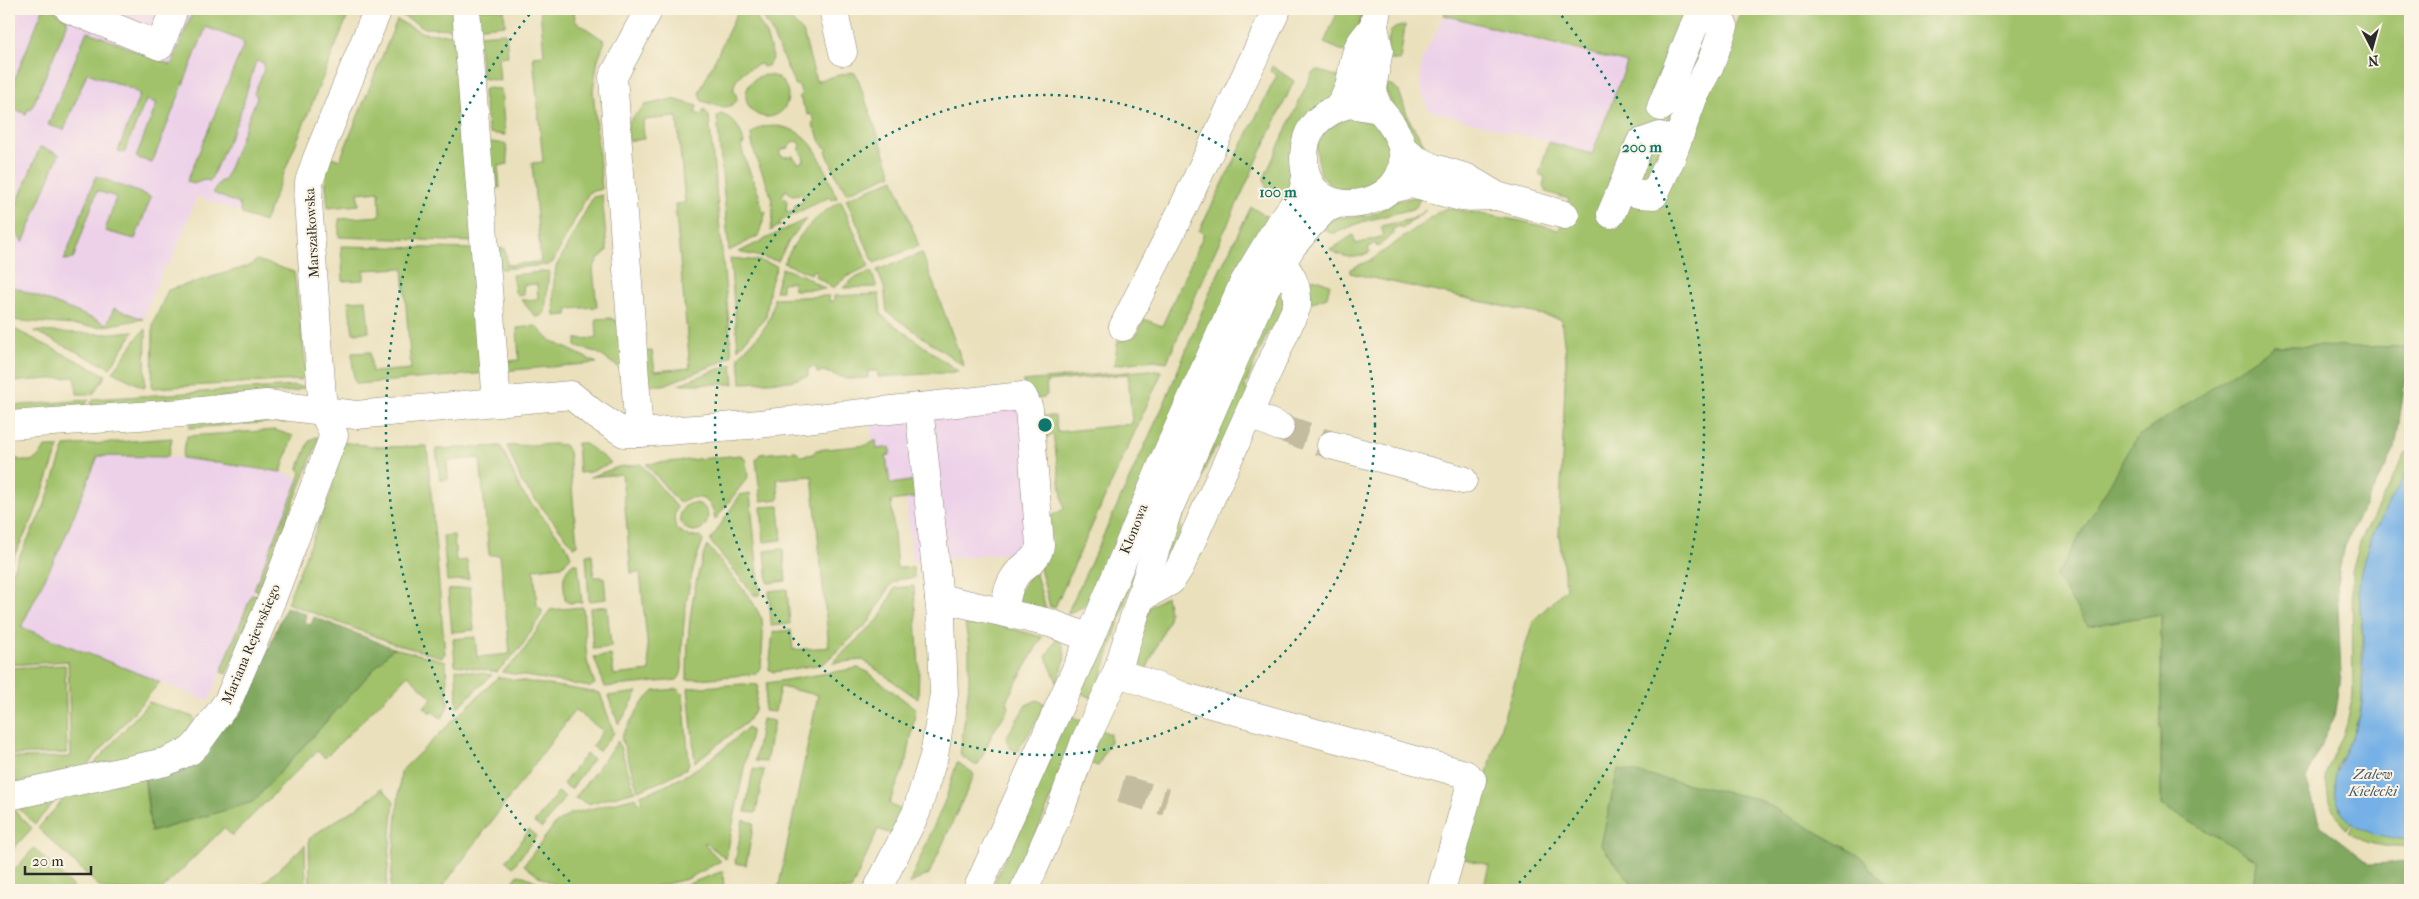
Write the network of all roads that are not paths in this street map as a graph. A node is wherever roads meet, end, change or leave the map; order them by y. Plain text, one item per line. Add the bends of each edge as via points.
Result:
1 (69, 9) edge
2 (174, 9) edge
3 (378, 9) edge
4 (466, 9) edge
5 (649, 9) edge
6 (833, 9) edge
7 (1276, 9) edge
8 (1700, 11) edge
9 (1376, 17) edge
10 (1728, 17) edge
11 (843, 52) dead end
12 (1338, 107) junction
13 (1661, 107) dead end
14 (1379, 109) junction
15 (1403, 149) junction
16 (1306, 177) junction
17 (1392, 189) junction
18 (1497, 196) junction
19 (1337, 204) junction
20 (1611, 214) dead end
21 (1565, 215) dead end
22 (1281, 262) junction
23 (1123, 328) dead end
24 (496, 402) junction
25 (919, 407) junction
26 (323, 411) junction
27 (1249, 414) junction
28 (9, 425) edge
29 (1280, 427) tunnel mouth
30 (639, 433) junction
31 (1331, 444) tunnel mouth
32 (1464, 480) dead end
33 (1142, 597) junction
34 (939, 598) junction
35 (1004, 612) junction
36 (1090, 638) junction
37 (1117, 672) junction
38 (9, 796) edge
39 (878, 890) edge
40 (977, 890) edge
41 (1024, 890) edge
42 (1440, 890) edge

1 - 2 street via 160,46
3 - 26 street, Marszałkowska via 309,182
4 - 24 street
5 - 30 street via 613,77
6 - 11 street
7 - 23 street
8 - 10 street
8 - 13 street
9 - 12 street via 1358,48 1352,82
9 - 14 street via 1379,50 1373,95
10 - 20 street via 1654,195 1622,188
12 - 14 street via 1360,104
12 - 16 street via 1318,120 1310,130 1304,152
14 - 15 street via 1398,133
15 - 17 street via 1403,164
15 - 18 street via 1415,159 1467,178
16 - 19 street via 1323,198
16 - 36 street, Klonowa via 1303,192 1243,284 1163,462
17 - 18 street via 1411,184 1461,197
17 - 19 street via 1355,205
18 - 21 street
19 - 22 street, Klonowa via 1315,219
22 - 27 street via 1292,277 1297,306
22 - 33 street, Klonowa via 1266,287 1182,475 1165,518
24 - 26 street via 356,415
24 - 30 street via 571,395 624,433
25 - 30 street
25 - 34 street
25 - 35 street via 1023,396 1029,409 1039,553 1014,577
26 - 28 street via 266,404
26 - 38 street, Mariana Rejewskiego via 334,435 251,649 228,700 207,732 190,751 165,762
27 - 29 street
27 - 33 street via 1180,567 1171,581
31 - 32 street
33 - 37 street, Klonowa
34 - 35 street
34 - 39 street via 944,694 934,756 916,813
35 - 36 street via 1050,623
36 - 40 street, Klonowa
37 - 41 street, Klonowa
37 - 42 street via 1185,697 1465,774 1472,780

